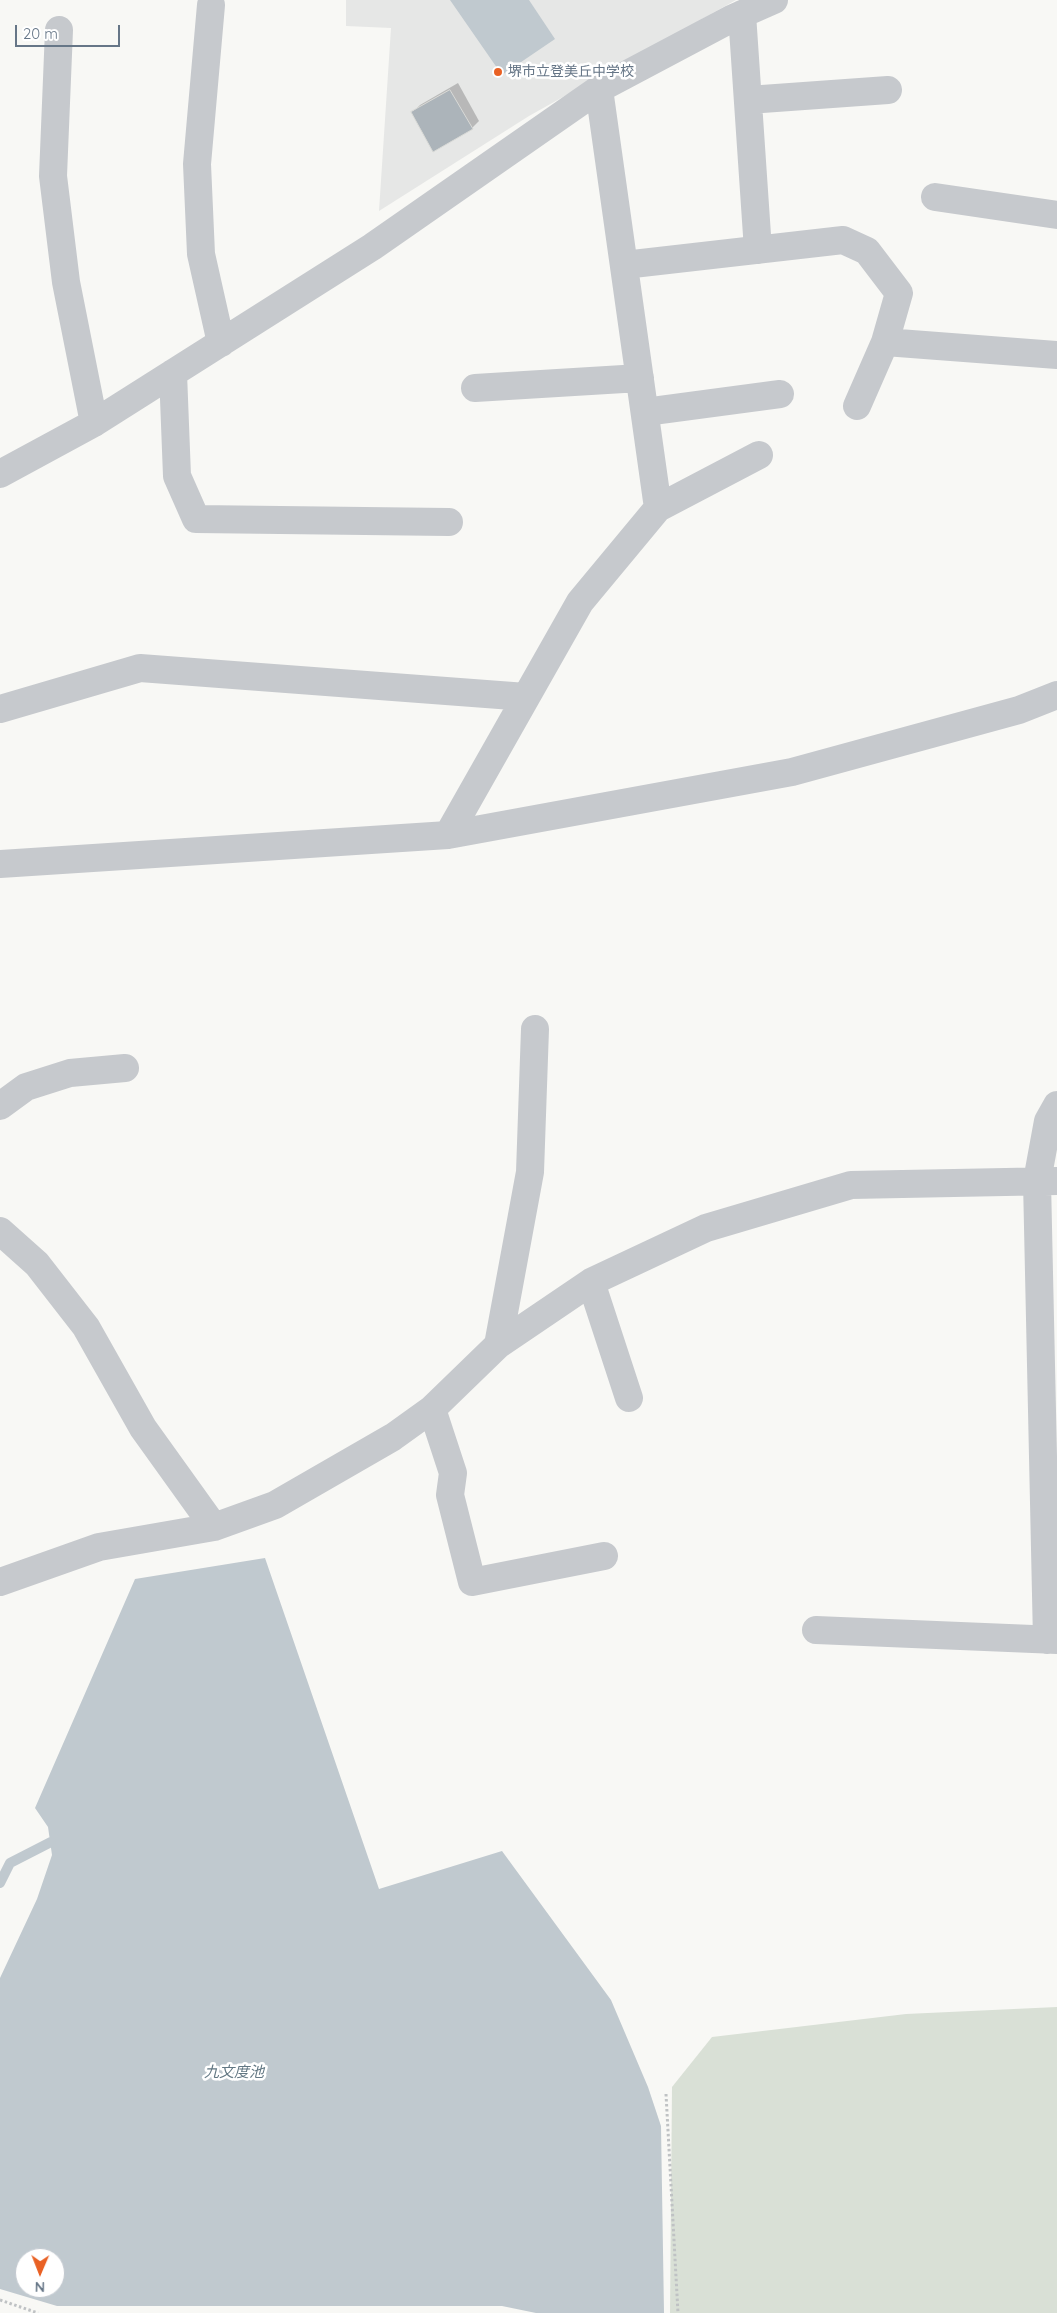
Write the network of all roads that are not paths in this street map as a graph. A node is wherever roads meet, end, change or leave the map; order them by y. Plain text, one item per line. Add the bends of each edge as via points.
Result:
1 (774, 0) edge
2 (211, 4) dead end
3 (742, 14) junction
4 (59, 30) dead end
5 (599, 89) junction
6 (888, 90) dead end
7 (748, 100) junction
8 (935, 197) dead end
9 (1057, 215) edge
10 (758, 250) junction
11 (624, 265) junction
12 (884, 342) junction
13 (221, 343) junction
14 (1057, 355) edge
15 (173, 373) junction
16 (640, 378) junction
17 (475, 388) dead end
18 (780, 394) dead end
19 (857, 406) dead end
20 (644, 412) junction
21 (94, 423) junction
22 (759, 454) dead end
23 (0, 474) edge
24 (658, 508) junction
25 (449, 522) dead end
26 (1057, 695) edge
27 (526, 697) junction
28 (0, 710) edge
29 (448, 835) junction
30 (0, 864) edge
31 (535, 1030) dead end
32 (126, 1068) dead end
33 (1057, 1105) edge
34 (0, 1106) edge
35 (1047, 1181) edge
36 (0, 1231) edge
37 (591, 1282) junction
38 (498, 1345) junction
39 (629, 1398) dead end
40 (432, 1409) junction
41 (214, 1527) junction
42 (604, 1556) dead end
43 (0, 1582) edge
44 (816, 1630) dead end
45 (1052, 1640) edge

1 - 3 street
2 - 13 street via 198,173 201,254
3 - 5 street
3 - 7 street
4 - 21 street via 53,176 66,282
5 - 11 street
5 - 13 street via 372,247
6 - 7 street
7 - 10 street
8 - 9 street
10 - 11 street
10 - 12 street via 843,240 867,251 899,293
11 - 16 street
12 - 14 street
12 - 19 street
13 - 15 street
15 - 21 street
15 - 25 street via 177,476 196,519
16 - 17 street
16 - 20 street
18 - 20 street
20 - 24 street
21 - 23 street
22 - 24 street
24 - 27 street via 580,602
26 - 29 street via 1019,710 792,772
27 - 28 street via 140,668
27 - 29 street
29 - 30 street
31 - 38 street via 530,1172
32 - 34 street via 70,1073 26,1087
33 - 35 street via 1048,1121
35 - 37 street via 851,1185 706,1228
35 - 45 street
36 - 41 street via 36,1264 86,1326 143,1428
37 - 38 street
37 - 39 street
38 - 40 street
40 - 41 street via 393,1437 276,1505
40 - 42 street via 453,1473 450,1495 472,1582
41 - 43 street via 99,1547
44 - 45 street

